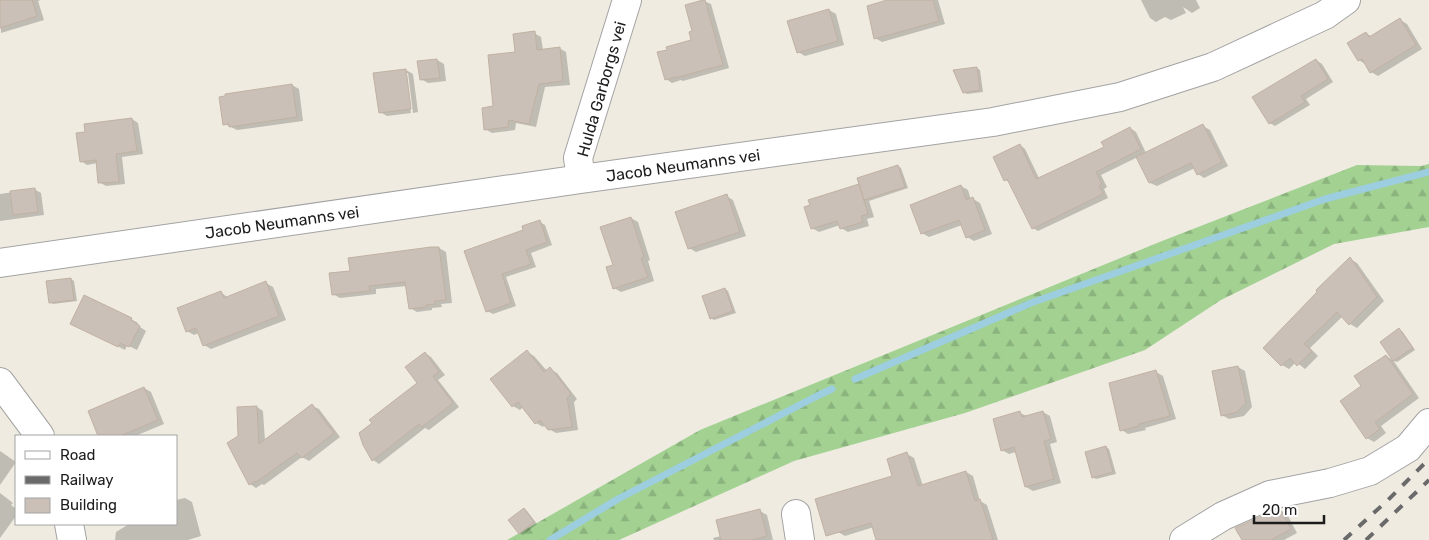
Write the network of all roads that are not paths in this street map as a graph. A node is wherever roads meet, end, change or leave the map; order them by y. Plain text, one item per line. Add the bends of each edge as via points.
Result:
1 (627, 0) edge
2 (1346, 0) edge
3 (581, 179) junction
4 (0, 263) edge
5 (0, 382) edge
6 (1429, 423) edge
7 (39, 435) edge
8 (69, 525) edge
9 (72, 540) edge
10 (1184, 540) edge

1 - 3 street, Hulda Garborgs vei via 578,158
2 - 3 street, Jacob Neumanns vei via 1325,15 1212,67 1120,97 993,122
3 - 4 street, Jacob Neumanns vei
5 - 7 street
6 - 10 street via 1408,448 1370,471 1270,495 1223,516
8 - 9 street

